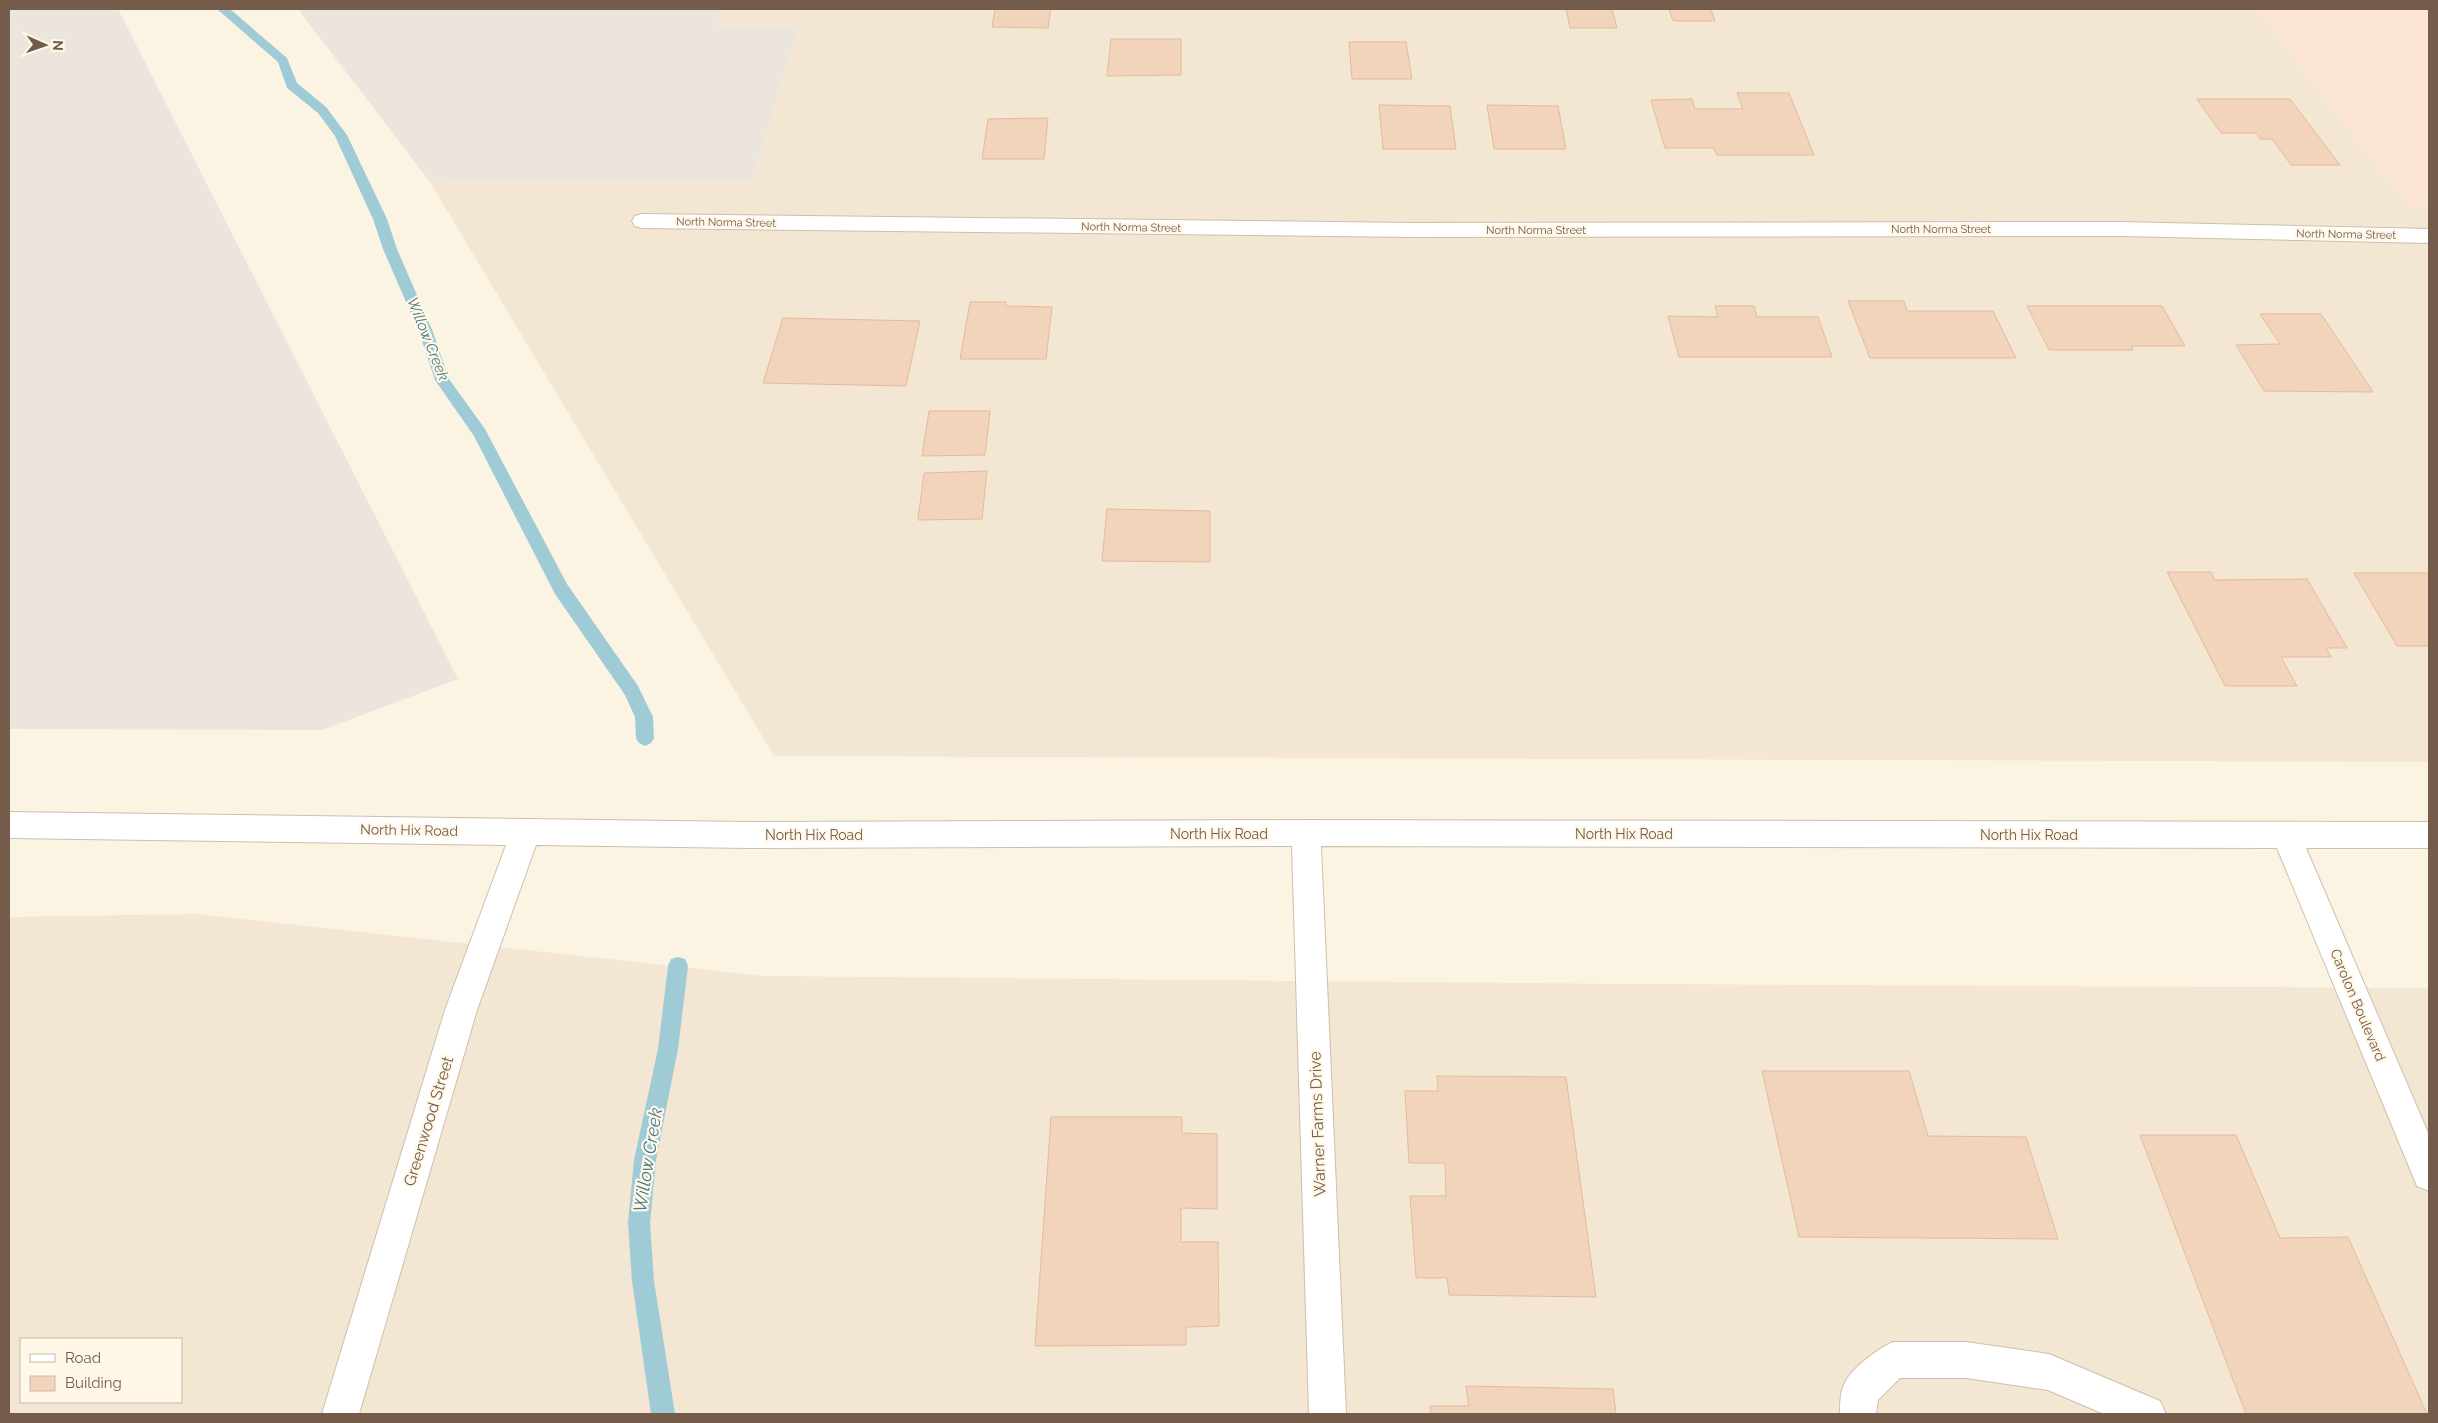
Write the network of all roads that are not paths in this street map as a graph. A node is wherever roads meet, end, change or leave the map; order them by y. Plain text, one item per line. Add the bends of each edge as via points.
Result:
1 (642, 221) dead end
2 (2429, 236) edge
3 (9, 825) edge
4 (526, 831) junction
5 (1306, 833) junction
6 (2286, 835) junction
7 (2429, 835) edge
8 (2429, 1174) edge
9 (340, 1414) edge
10 (1327, 1414) edge
11 (1858, 1414) edge
12 (2148, 1414) edge

1 - 2 street, North Norma Street via 1414,230 2120,229
3 - 4 street, North Hix Road
4 - 5 street, North Hix Road via 748,835
4 - 9 street, Greenwood Street via 461,1010
5 - 6 street, North Hix Road
5 - 10 street, Warner Farms Drive
6 - 7 street, North Hix Road
6 - 8 street, Carolon Boulevard
11 - 12 street via 1860,1390 1893,1360 1966,1360 2049,1372

